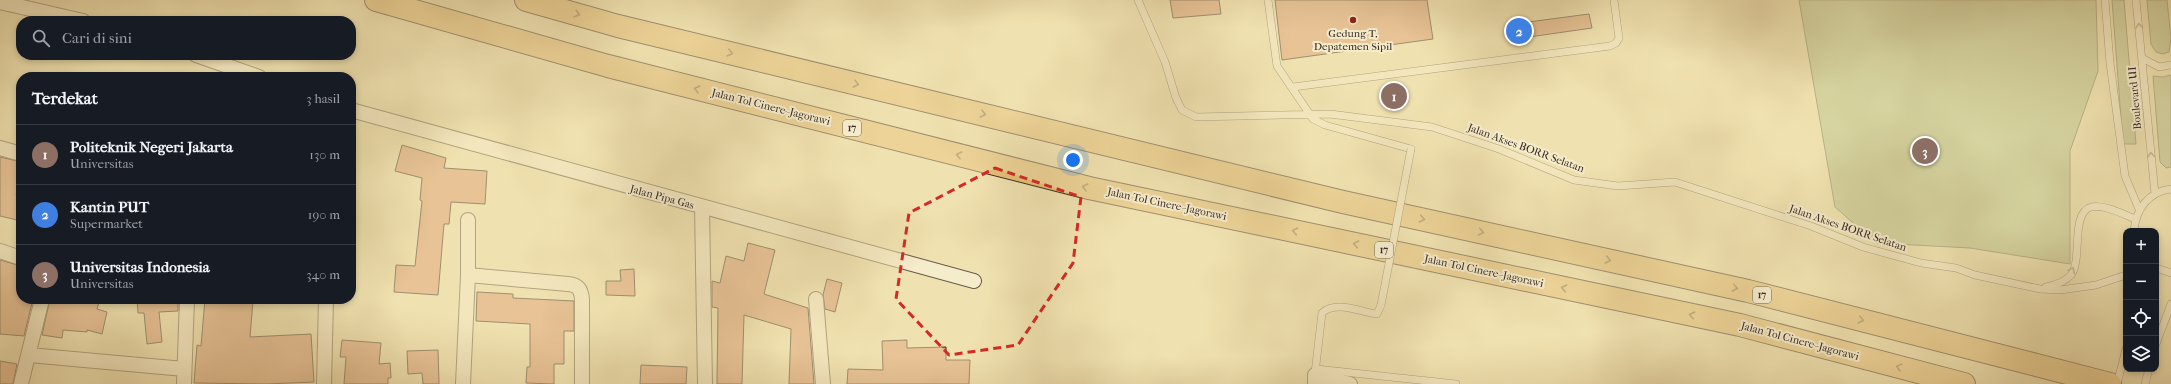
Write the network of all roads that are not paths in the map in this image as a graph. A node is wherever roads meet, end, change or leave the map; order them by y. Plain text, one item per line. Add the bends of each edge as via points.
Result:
1 (376, 0) edge
2 (526, 0) edge
3 (1138, 0) edge
4 (1268, 0) edge
5 (1614, 0) edge
6 (2105, 0) edge
7 (2136, 0) edge
8 (0, 2) edge
9 (61, 16) edge
10 (2142, 58) junction
11 (210, 60) edge
12 (2171, 65) edge
13 (245, 72) edge
14 (1293, 87) junction
15 (356, 111) edge
16 (1310, 114) junction
17 (0, 148) edge
18 (16, 153) edge
19 (2171, 189) edge
20 (2155, 194) junction
21 (702, 208) junction
22 (2139, 209) junction
23 (2135, 219) junction
24 (468, 220) dead end
25 (2134, 228) edge
26 (0, 251) edge
27 (16, 256) edge
28 (2159, 269) edge
29 (2171, 273) edge
30 (468, 275) junction
31 (2123, 276) edge
32 (974, 281) dead end
33 (2040, 289) junction
34 (816, 299) dead end
35 (41, 304) edge
36 (187, 304) edge
37 (326, 304) edge
38 (2171, 304) edge
39 (2159, 336) edge
40 (30, 355) junction
41 (2123, 361) edge
42 (184, 369) junction
43 (2148, 372) edge
44 (1315, 376) edge
45 (21, 384) edge
46 (184, 384) edge
47 (324, 384) edge
48 (463, 384) edge
49 (582, 384) edge
50 (705, 384) edge
51 (823, 384) edge
52 (1350, 384) edge
53 (1456, 384) edge
54 (1964, 384) edge
55 (2110, 384) edge
56 (2117, 384) edge
57 (2145, 384) edge

54 -> 1 highway, Jalan Tol Cinere–Jagorawi / 17 via 1740,325 1089,188 608,66
2 -> 55 highway, 17 via 618,26 1343,202 1748,291
3 - 16 lane, Jalan Akses BORR Selatan via 1165,62 1182,110 1196,117
4 - 14 lane via 1278,66
5 - 14 lane via 1619,38 1610,46
6 - 22 lane via 2110,63 2125,176
10 -> 7 lane, Boulevard UI
8 - 9 street
10 - 12 lane via 2159,67
20 -> 10 lane, Boulevard UI
11 - 13 street
14 - 16 lane
15 - 21 street, Jalan Pipa Gas
16 - 33 lane, Jalan Akses BORR Selatan via 1432,127 1499,149 1574,180 1618,186 1675,182 1811,226 1863,246 1921,263 1956,268 1975,275
16 - 44 lane, bridge via 1313,119 1325,125 1411,149 1381,305 1377,314 1336,307 1326,309 1322,313
17 - 18 street
19 - 20 lane
20 - 22 lane
21 - 32 street, Jalan Pipa Gas
21 - 50 street
22 - 23 lane
23 - 25 lane
33 -> 23 lane, Jalan Akses BORR Selatan via 2059,284 2071,275 2077,258 2079,222 2082,213 2090,207 2106,209
24 - 30 street
26 - 27 street
28 - 29 lane
30 - 48 street
30 - 49 street via 578,286 582,299
31 - 33 lane, Jalan Akses BORR Selatan via 2096,285 2060,290
34 - 51 street
35 - 40 street
36 - 42 street
37 - 47 street
38 - 39 lane
40 - 42 street
40 - 45 street
41 - 56 lane
42 - 46 street
43 - 57 lane
44 - 52 street
44 - 53 lane

